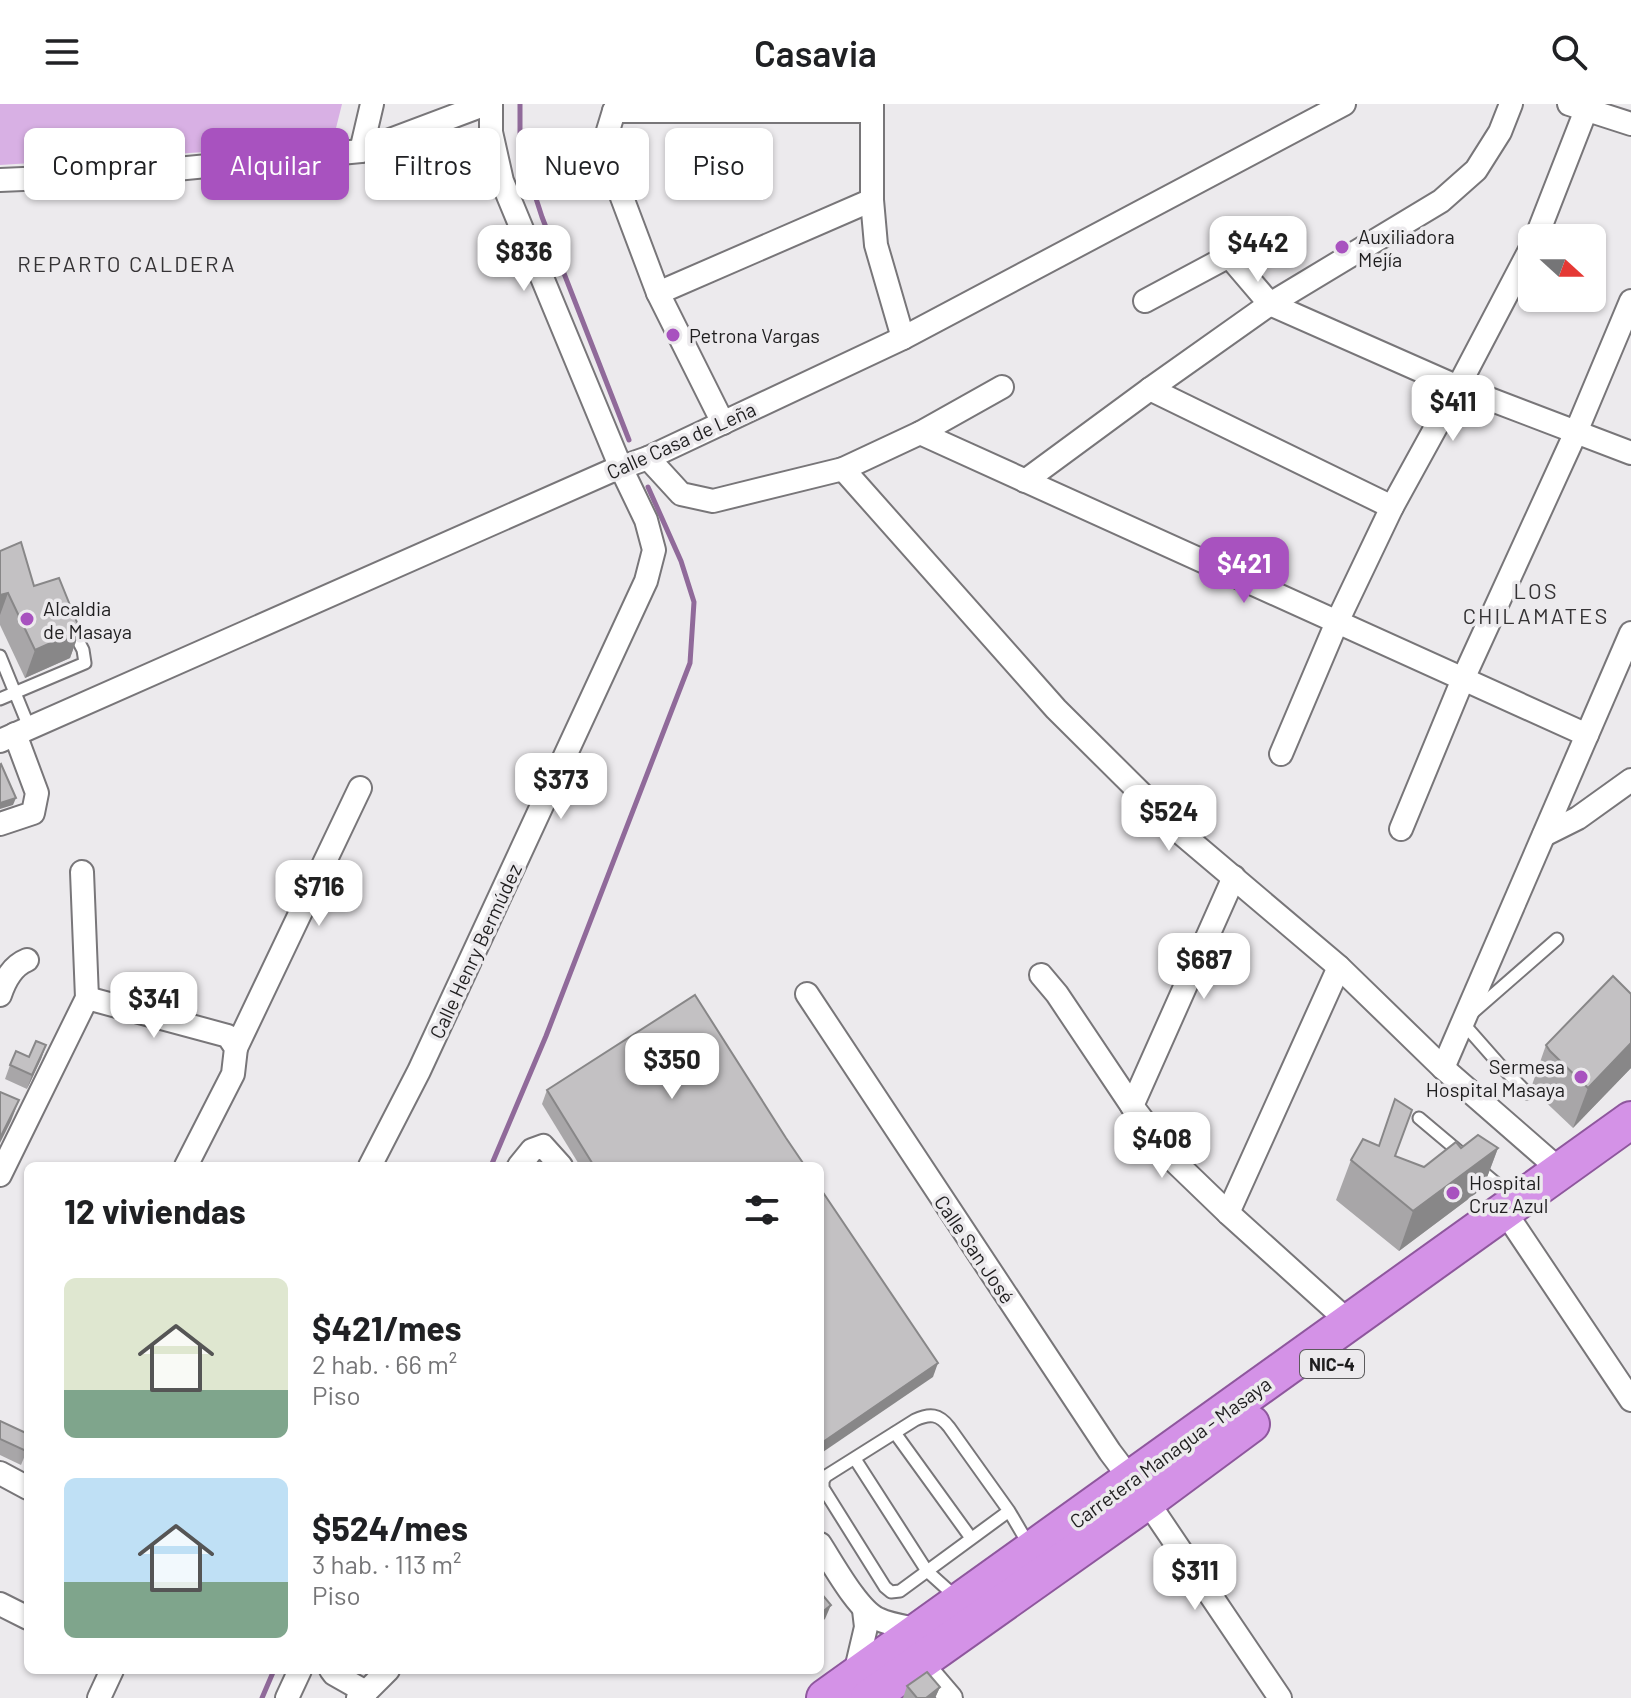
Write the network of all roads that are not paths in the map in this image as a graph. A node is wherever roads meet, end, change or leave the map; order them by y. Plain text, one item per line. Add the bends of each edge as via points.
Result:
1 (372, 104) edge
2 (488, 104) edge
3 (1344, 104) edge
4 (1511, 104) edge
5 (617, 107) edge
6 (872, 107) edge
7 (1578, 107) edge
8 (1631, 124) edge
9 (361, 151) junction
10 (0, 180) edge
11 (872, 200) junction
12 (1540, 224) edge
13 (1518, 273) edge
14 (658, 293) junction
15 (1145, 301) dead end
16 (1631, 301) edge
17 (1270, 304) junction
18 (903, 338) junction
19 (1002, 387) dead end
20 (1458, 387) junction
21 (1150, 389) junction
22 (723, 423) junction
23 (1576, 432) junction
24 (920, 433) junction
25 (1631, 453) edge
26 (648, 458) junction
27 (621, 468) junction
28 (843, 469) junction
29 (1025, 481) junction
30 (1392, 507) junction
31 (65, 614) edge
32 (1337, 622) junction
33 (1631, 633) edge
34 (0, 656) edge
35 (1463, 679) junction
36 (15, 693) junction
37 (0, 699) edge
38 (15, 734) edge
39 (1587, 735) junction
40 (1281, 754) dead end
41 (1631, 780) edge
42 (360, 788) dead end
43 (0, 824) edge
44 (1401, 829) dead end
45 (1544, 835) junction
46 (82, 872) dead end
47 (1234, 877) junction
48 (1557, 939) dead end
49 (27, 960) dead end
50 (1339, 967) junction
51 (1041, 975) dead end
52 (807, 994) dead end
53 (0, 995) edge
54 (87, 998) junction
55 (1462, 1022) junction
56 (236, 1048) junction
57 (1443, 1068) junction
58 (1527, 1093) dead end
59 (11, 1097) edge
60 (1132, 1106) junction
61 (34, 1107) junction
62 (1419, 1118) dead end
63 (1631, 1120) edge
64 (1631, 1146) edge
65 (188, 1162) edge
66 (372, 1162) edge
67 (522, 1162) edge
68 (557, 1162) edge
69 (1561, 1171) junction
70 (0, 1175) edge
71 (1228, 1213) junction
72 (1513, 1214) junction
73 (1350, 1323) junction
74 (1631, 1400) edge
75 (895, 1433) junction
76 (855, 1459) junction
77 (0, 1473) edge
78 (824, 1479) edge
79 (24, 1486) edge
80 (824, 1490) edge
81 (1139, 1490) junction
82 (1009, 1511) junction
83 (971, 1538) junction
84 (824, 1550) edge
85 (1040, 1561) junction
86 (927, 1571) junction
87 (960, 1601) junction
88 (0, 1604) edge
89 (864, 1610) junction
90 (24, 1616) edge
91 (921, 1646) junction
92 (110, 1674) edge
93 (298, 1674) edge
94 (334, 1674) edge
95 (384, 1674) edge
96 (849, 1691) edge
97 (362, 1695) edge
98 (99, 1698) edge
99 (287, 1698) edge
100 (951, 1698) edge
101 (1280, 1698) edge

1 - 9 street
2 - 9 street
2 - 27 street, Calle Henry Bermúdez via 502,181
3 - 18 street, Calle Casa de Leña
4 - 17 street via 1476,170 1441,201
5 - 6 street
5 - 14 street via 603,147
6 - 11 street
7 - 8 street
7 - 12 street
9 - 10 street via 115,175
11 - 14 street
11 - 18 street via 876,245
13 - 20 street
14 - 22 street
15 - 17 street via 1229,256
16 - 23 street
17 - 20 street
17 - 21 street
18 - 22 street, Calle Casa de Leña
19 - 24 street
20 - 23 street
20 - 30 street
21 - 29 street
21 - 30 street
22 - 26 street, Calle Casa de Leña
23 - 25 street
23 - 35 street
24 - 28 street
24 - 29 street
26 - 27 street, Calle Casa de Leña
26 - 28 street via 681,494 713,501
27 - 38 street, Calle Casa de Leña
27 - 66 street, Calle Henry Bermúdez via 654,550 646,581
28 - 47 street via 1056,709 1182,834
29 - 32 street
30 - 32 street
31 - 36 lane via 85,663
32 - 35 street
32 - 40 street
33 - 39 street
34 - 36 lane
35 - 39 street
35 - 44 street
36 - 37 lane
36 - 38 lane
38 - 43 street via 37,793 33,813
39 - 45 street
41 - 45 street
42 - 56 street
45 - 55 street
46 - 54 street
47 - 50 street
47 - 60 street
48 - 55 lane
49 - 53 street via 17,964
50 - 57 street
50 - 71 street
51 - 60 street
52 - 81 street, Calle San José
54 - 56 street via 228,1036
54 - 61 street
55 - 57 street
55 - 58 lane
56 - 65 street via 233,1074
57 - 69 street
59 - 61 street
60 - 71 street via 1173,1160
61 - 70 street
62 - 72 lane
63 - 69 highway, Carretera Managua - Masaya / NIC-4
64 - 72 highway, Carretera Managua - Masaya / NIC-4
67 - 68 street via 543,1146
69 - 72 highway, Carretera Managua - Masaya / NIC-4
71 - 73 street
72 - 73 highway, Carretera Managua - Masaya / NIC-4
72 - 74 street
72 - 81 highway, Carretera Managua - Masaya / NIC-4
73 - 81 highway, Carretera Managua - Masaya / NIC-4
75 - 76 lane
75 - 82 lane via 925,1416 943,1420
75 - 83 lane
76 - 78 lane
76 - 86 lane
77 - 79 street
80 - 86 lane via 891,1592
81 - 85 highway, Carretera Managua - Masaya / NIC-4
81 - 101 street, Calle San José
82 - 83 lane
82 - 85 lane
83 - 86 lane
84 - 89 street
85 - 87 highway, Carretera Managua - Masaya / NIC-4
85 - 91 highway, Carretera Managua - Masaya / NIC-4
86 - 87 lane
87 - 91 highway, Carretera Managua - Masaya / NIC-4
88 - 90 street
89 - 91 street
89 - 96 street via 866,1627
91 - 96 highway, Carretera Managua - Masaya / NIC-4
91 - 100 street
92 - 98 street
93 - 99 street
94 - 97 street
95 - 97 street

